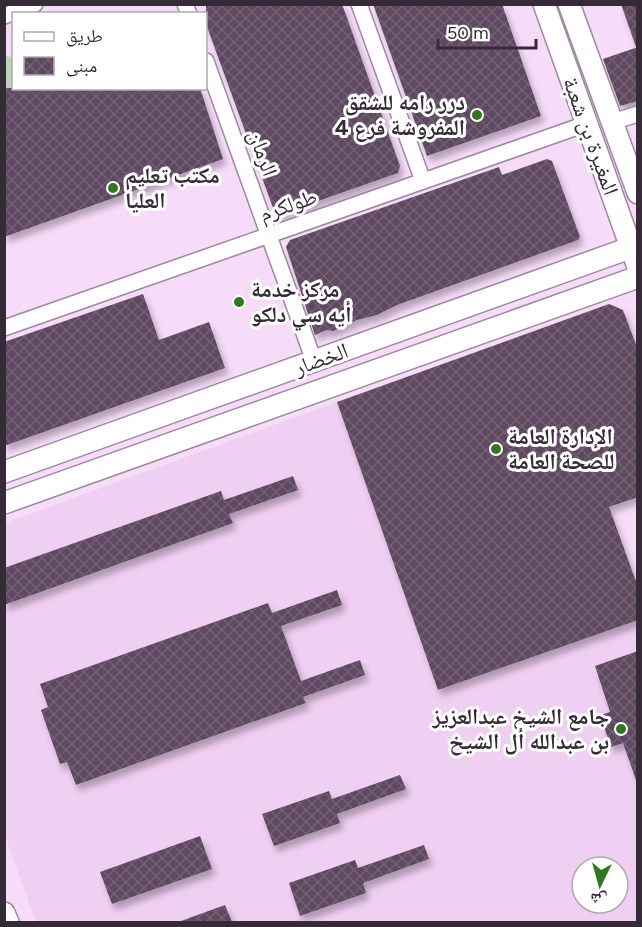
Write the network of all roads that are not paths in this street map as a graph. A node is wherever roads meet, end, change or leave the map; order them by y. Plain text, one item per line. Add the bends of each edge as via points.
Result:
1 (35, 4) edge
2 (359, 4) edge
3 (544, 4) edge
4 (569, 4) edge
5 (14, 12) edge
6 (207, 64) edge
7 (638, 114) edge
8 (612, 122) junction
9 (586, 124) junction
10 (423, 181) junction
11 (638, 193) edge
12 (268, 235) junction
13 (635, 253) edge
14 (638, 277) edge
15 (4, 328) edge
16 (314, 361) junction
17 (4, 472) edge
18 (4, 503) edge
19 (4, 913) edge
20 (8, 922) edge

1 - 5 street
2 - 10 street
3 - 9 street, المغيرة بن شعبة
4 - 8 street
6 - 12 street, الرمان
7 - 8 street
8 - 11 street
9 - 10 street, طولكرم
9 - 13 street, المغيرة بن شعبة
10 - 12 street, طولكرم
12 - 15 street, طولكرم
12 - 16 street, الرمان
13 - 16 street, الخضار
14 - 18 street, الخضار
16 - 17 street, الخضار
19 - 20 street

